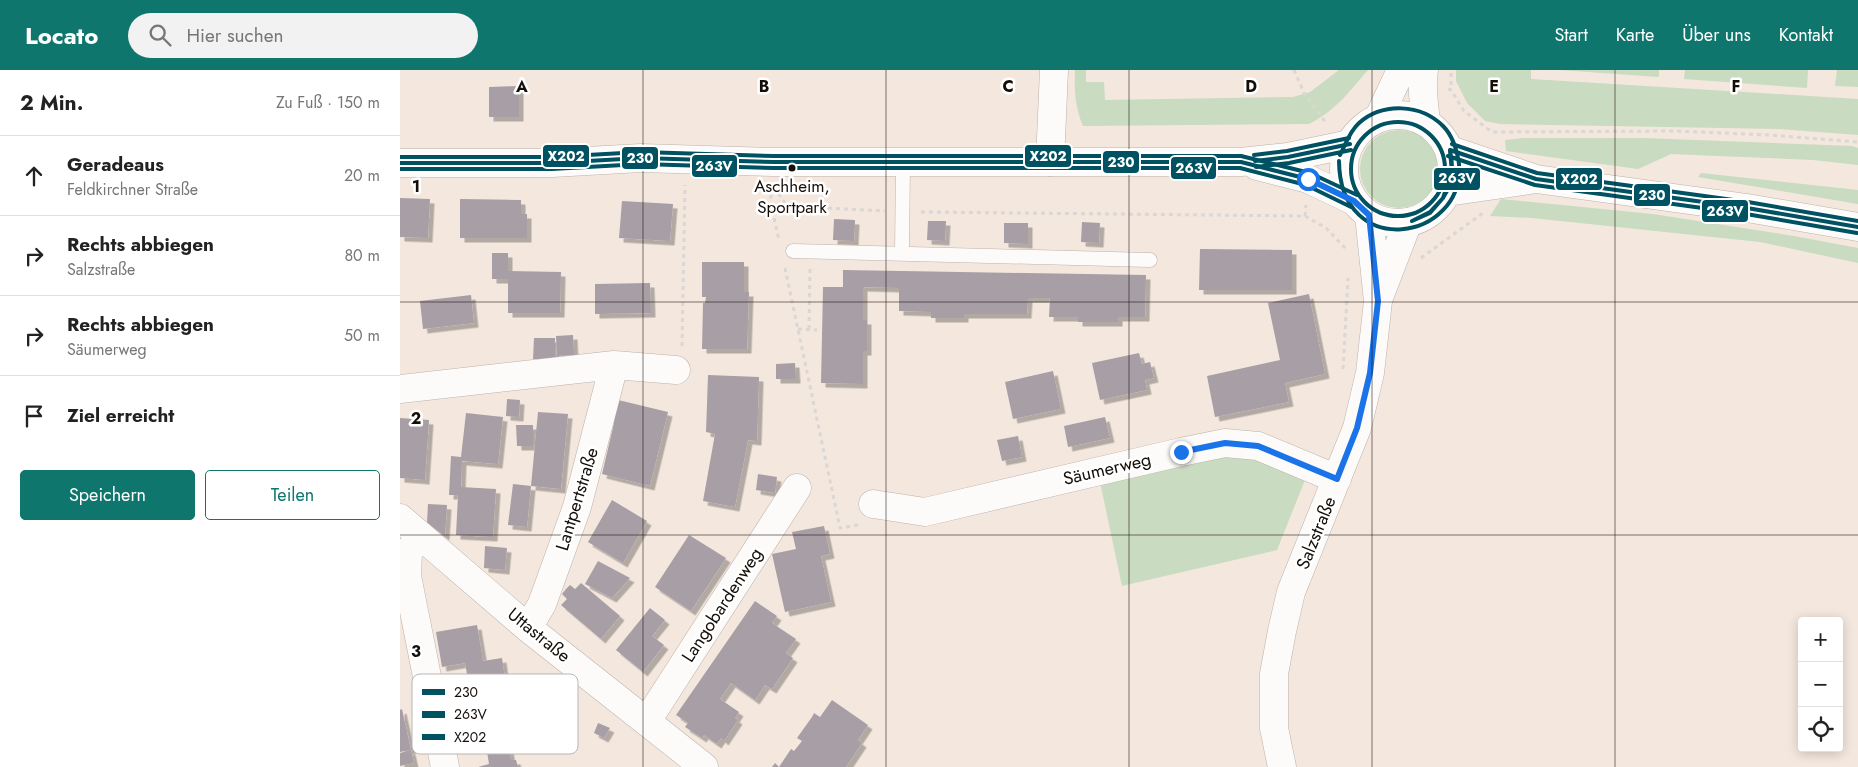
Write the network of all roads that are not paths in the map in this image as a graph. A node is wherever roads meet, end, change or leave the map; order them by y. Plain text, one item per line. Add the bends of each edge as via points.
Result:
1 (1054, 70) edge
2 (1416, 73) edge
3 (1380, 117) junction
4 (1426, 121) junction
5 (1350, 144) junction
6 (1450, 150) junction
7 (400, 162) edge
8 (902, 162) junction
9 (1050, 162) junction
10 (1240, 162) junction
11 (1490, 175) junction
12 (1447, 192) junction
13 (1362, 208) junction
14 (1408, 222) junction
15 (1858, 226) edge
16 (786, 248) road end
17 (902, 254) junction
18 (1150, 260) dead end
19 (1378, 301) junction
20 (679, 360) road end
21 (614, 365) junction
22 (400, 389) edge
23 (1337, 479) junction
24 (797, 488) dead end
25 (873, 504) road end
26 (400, 518) edge
27 (421, 536) junction
28 (528, 628) junction
29 (426, 674) edge
30 (648, 721) junction
31 (442, 754) edge
32 (445, 767) edge
33 (704, 767) edge
34 (1282, 767) edge

1 - 9 street
2 - 3 street
2 - 4 street
3 - 4 street via 1412,115
3 - 5 street via 1367,124
4 - 6 street via 1441,134
5 - 10 street via 1288,157
5 - 13 street via 1344,173 1347,188
6 - 11 street
6 - 12 street via 1453,168
7 - 8 street via 552,163 641,158
8 - 9 street
8 - 17 lane
9 - 10 street
10 - 13 street via 1308,179
11 - 12 street
11 - 15 street via 1747,208
12 - 14 street via 1432,212
13 - 14 street via 1381,221
13 - 19 street, Salzstraße
14 - 19 street, Salzstraße
16 - 17 lane
17 - 18 lane
19 - 23 street, Salzstraße via 1370,373 1357,428
20 - 21 street
21 - 22 street
21 - 28 street, Lantpertstraße via 577,507 542,604
23 - 25 street, Säumerweg via 1258,446 1225,443 925,512
23 - 34 street, Salzstraße via 1291,592 1274,674 1274,728
24 - 30 street, Langobardenweg
26 - 27 street, Uttastraße
27 - 28 street, Uttastraße
27 - 29 street via 408,552 407,576
28 - 30 street, Uttastraße
30 - 33 street, Uttastraße
31 - 32 street

